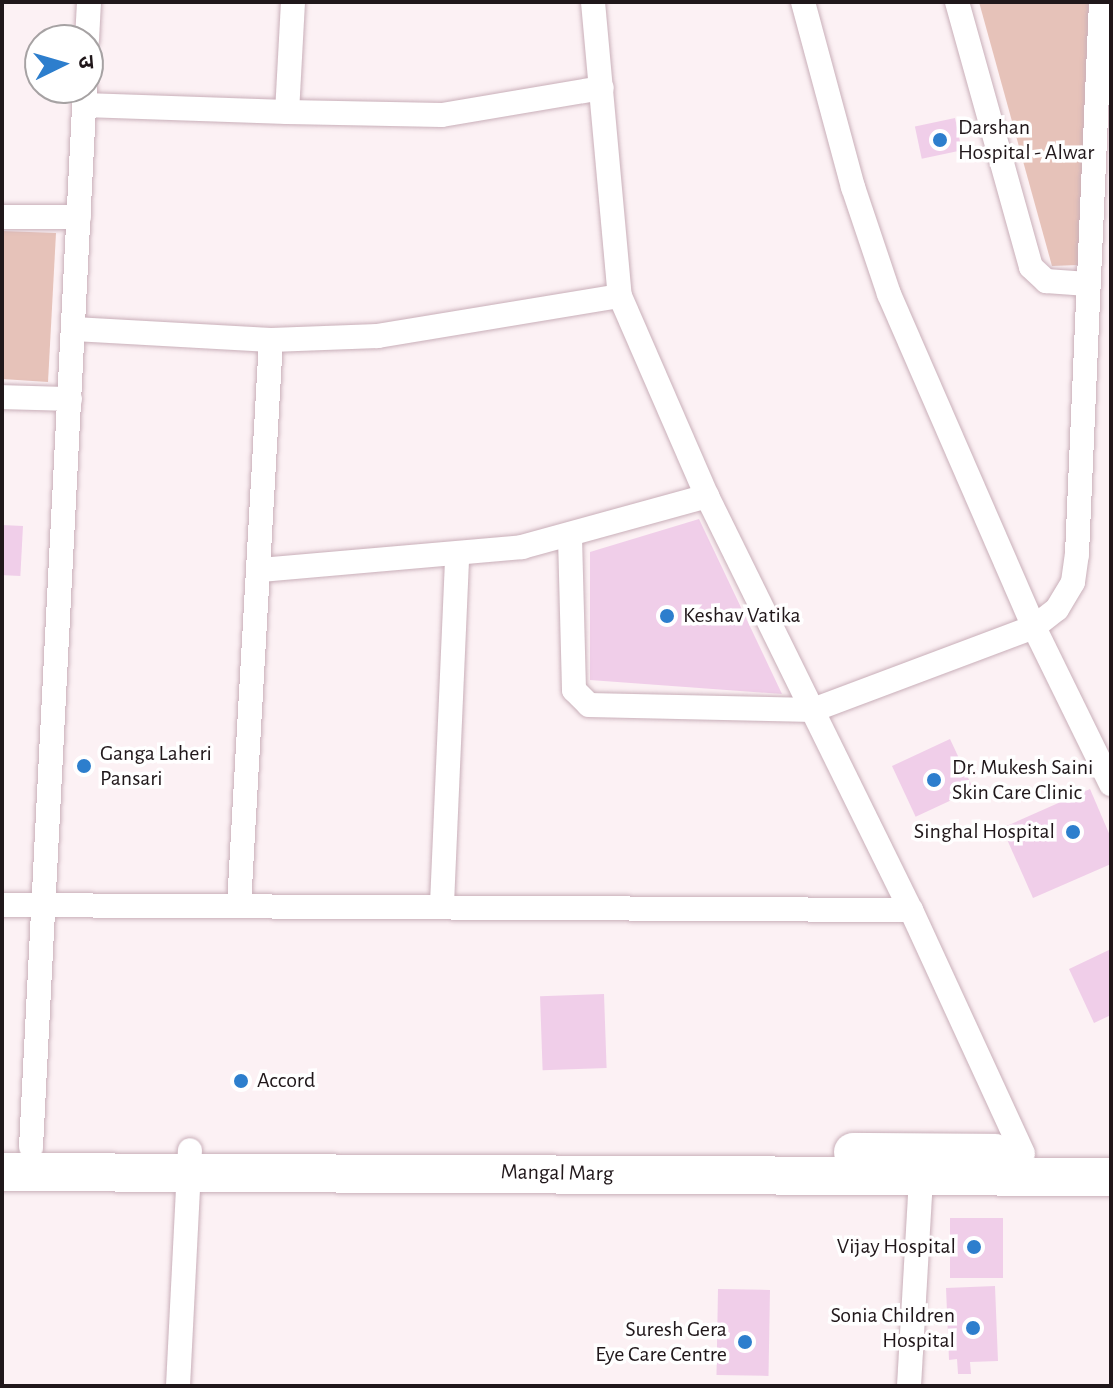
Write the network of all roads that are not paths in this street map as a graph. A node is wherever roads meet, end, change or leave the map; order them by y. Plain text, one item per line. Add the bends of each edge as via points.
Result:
1 (89, 2) edge
2 (293, 2) edge
3 (593, 2) edge
4 (803, 2) edge
5 (957, 2) edge
6 (1101, 2) edge
7 (88, 24) edge
8 (602, 88) junction
9 (104, 98) edge
10 (85, 104) edge
11 (287, 112) junction
12 (2, 217) edge
13 (79, 217) junction
14 (1088, 284) junction
15 (620, 296) junction
16 (74, 329) junction
17 (271, 340) junction
18 (2, 397) edge
19 (70, 399) junction
20 (707, 496) junction
21 (570, 537) junction
22 (457, 556) junction
23 (261, 570) junction
24 (1034, 627) junction
25 (813, 710) junction
26 (1111, 784) edge
27 (442, 904) junction
28 (2, 905) edge
29 (239, 905) junction
30 (42, 906) junction
31 (911, 910) junction
32 (16, 1147) edge
33 (1023, 1153) junction
34 (1111, 1153) edge
35 (190, 1161) junction
36 (2, 1172) edge
37 (1111, 1177) edge
38 (921, 1179) junction
39 (178, 1386) edge
40 (909, 1386) edge

1 - 7 street
2 - 11 street
3 - 8 street
4 - 24 street via 849,174 889,294
5 - 14 street via 1031,267 1046,281
6 - 14 street
8 - 11 street via 442,115
8 - 15 street
9 - 11 street
10 - 13 street
12 - 13 street
13 - 16 street
14 - 24 street via 1073,582 1057,609
15 - 17 street via 411,333
15 - 20 street
16 - 17 street
16 - 19 street
17 - 23 street
18 - 19 street
19 - 30 street
20 - 21 street
20 - 25 street
21 - 22 street
21 - 25 street via 574,690 579,700 599,705
22 - 23 street
22 - 27 street
23 - 29 street
24 - 25 street
24 - 26 street
25 - 31 street
27 - 29 street
27 - 31 street
28 - 30 street
29 - 30 street
30 - 32 street
31 - 33 street
32 - 35 main road, Mangal Marg
33 - 34 main road, Mangal Marg
33 - 35 main road, Mangal Marg
35 - 36 main road, Mangal Marg
35 - 38 main road, Mangal Marg
35 - 39 street
37 - 38 main road, Mangal Marg
38 - 40 street

